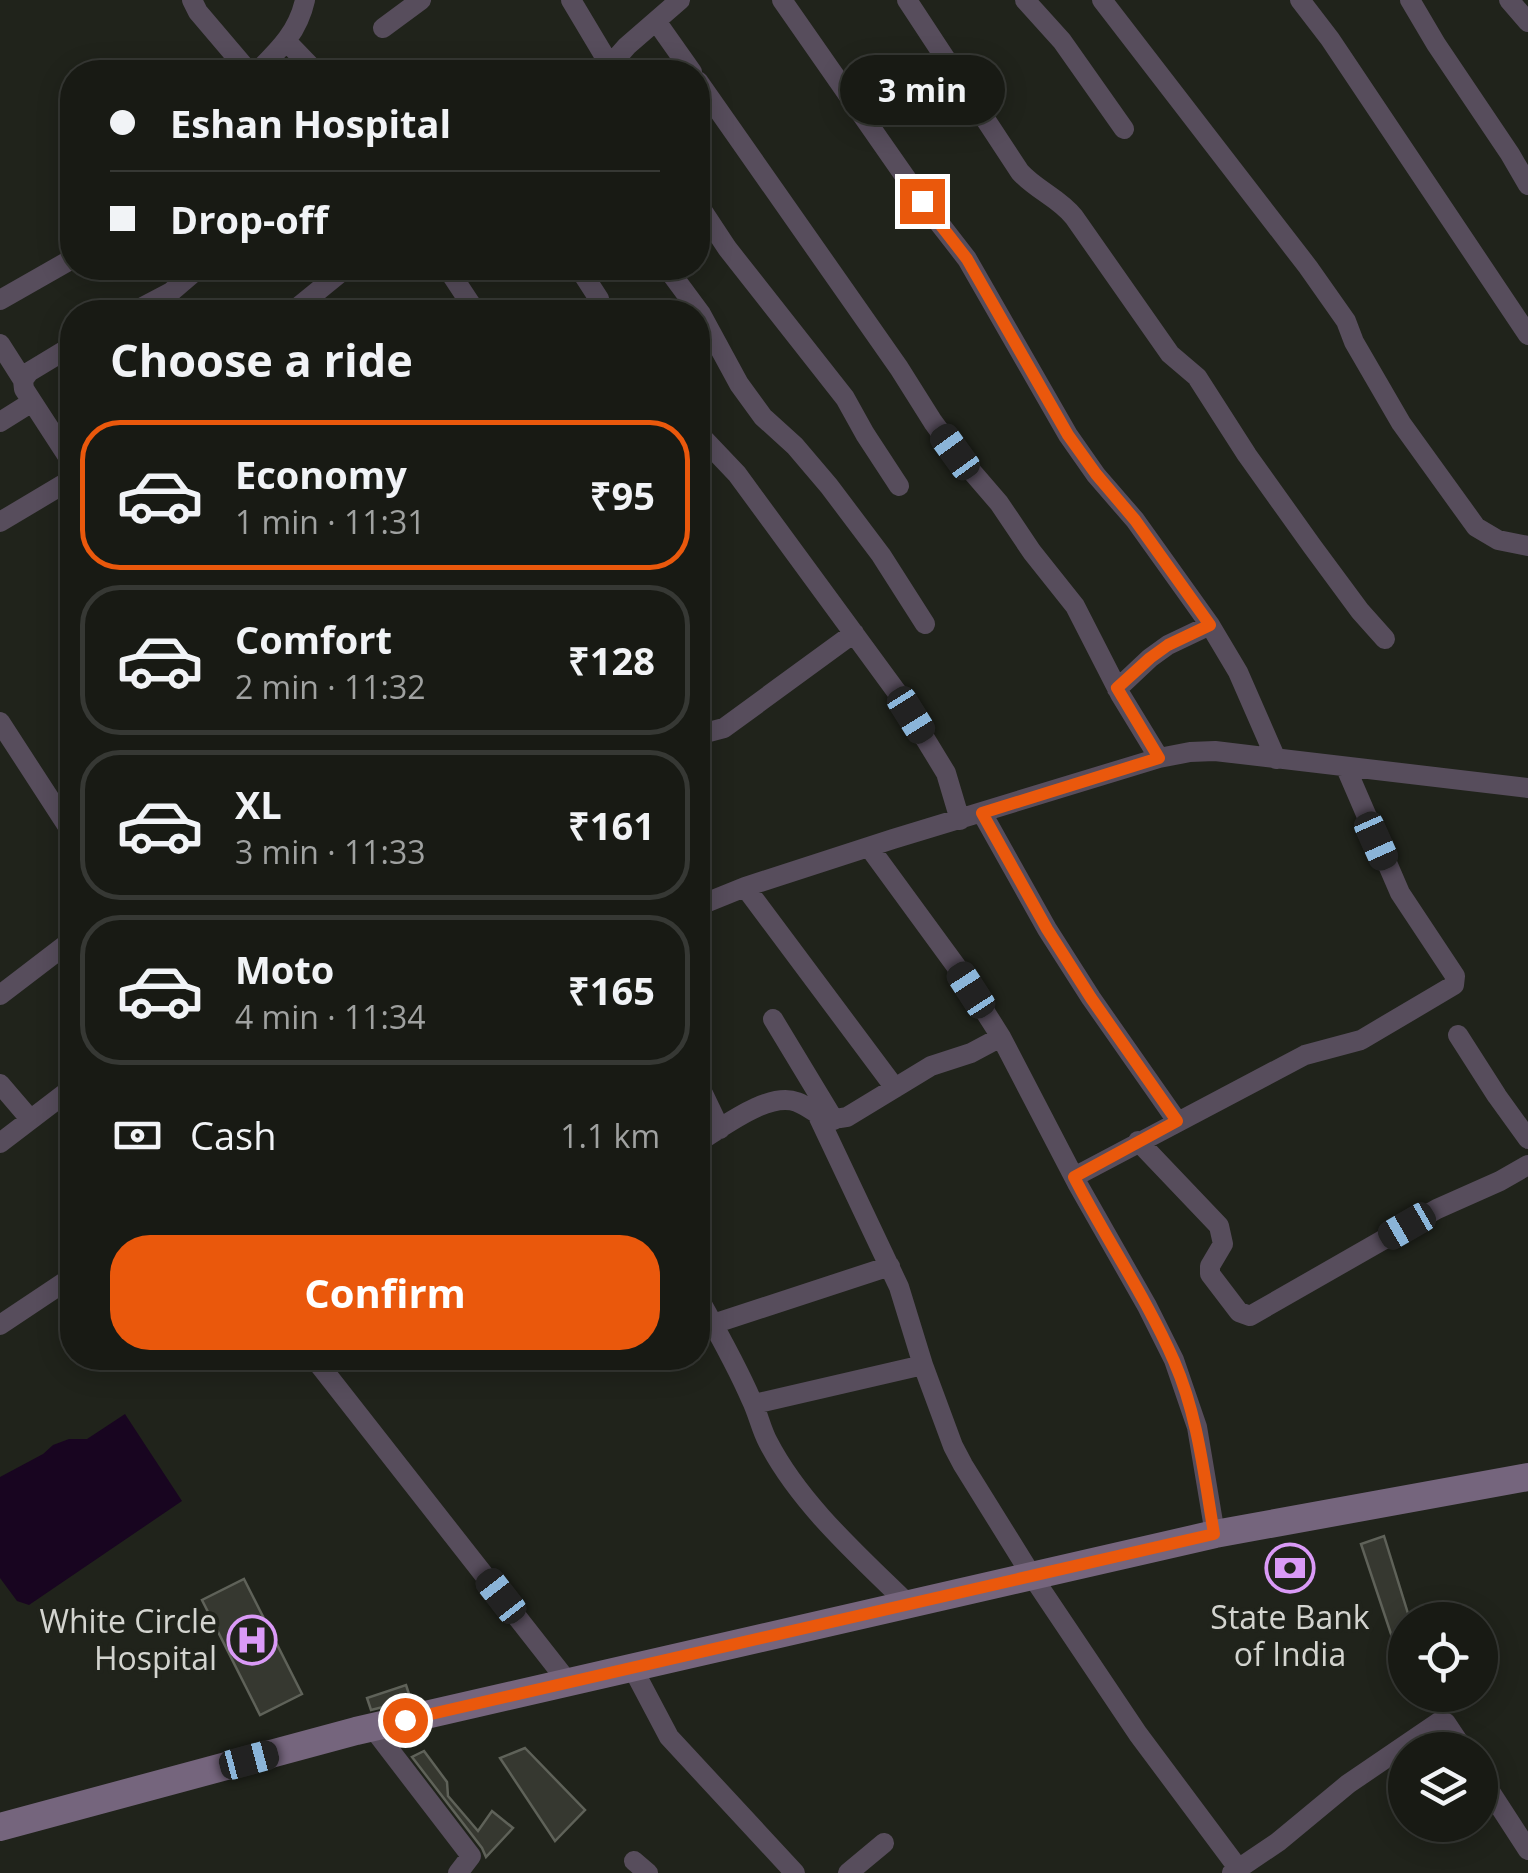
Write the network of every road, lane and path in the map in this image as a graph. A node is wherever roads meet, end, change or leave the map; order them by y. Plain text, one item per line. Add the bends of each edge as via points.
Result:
1 (192, 0) edge
2 (305, 0) edge
3 (422, 0) edge
4 (571, 0) edge
5 (680, 0) edge
6 (782, 0) edge
7 (907, 0) edge
8 (1026, 0) edge
9 (1102, 0) edge
10 (1300, 0) edge
11 (1410, 0) edge
12 (1509, 0) edge
13 (656, 21) junction
14 (1528, 22) edge
15 (382, 28) dead end
16 (287, 42) junction
17 (239, 60) edge
18 (269, 60) edge
19 (304, 60) edge
20 (604, 60) edge
21 (619, 60) edge
22 (684, 60) edge
23 (710, 98) edge
24 (1124, 129) dead end
25 (1528, 185) edge
26 (710, 221) edge
27 (60, 266) edge
28 (184, 280) edge
29 (331, 280) edge
30 (0, 300) edge
31 (156, 300) edge
32 (307, 300) edge
33 (710, 331) edge
34 (1528, 334) edge
35 (0, 344) edge
36 (60, 353) edge
37 (23, 380) junction
38 (32, 402) junction
39 (0, 422) edge
40 (60, 445) edge
41 (710, 446) edge
42 (60, 486) edge
43 (899, 486) dead end
44 (0, 522) edge
45 (1528, 546) edge
46 (924, 624) dead end
47 (1210, 625) junction
48 (854, 633) junction
49 (1385, 639) dead end
50 (1117, 688) junction
51 (0, 722) edge
52 (710, 732) edge
53 (1159, 758) junction
54 (1276, 759) junction
55 (1346, 768) junction
56 (1528, 788) edge
57 (982, 813) junction
58 (60, 814) edge
59 (960, 820) junction
60 (869, 847) junction
61 (744, 887) junction
62 (710, 901) edge
63 (60, 949) edge
64 (0, 995) edge
65 (773, 1019) dead end
66 (1458, 1035) dead end
67 (1001, 1037) junction
68 (0, 1084) edge
69 (895, 1088) junction
70 (60, 1097) edge
71 (710, 1108) edge
72 (827, 1119) junction
73 (30, 1120) junction
74 (1177, 1121) junction
75 (720, 1128) junction
76 (710, 1134) edge
77 (1528, 1139) edge
78 (1138, 1141) junction
79 (0, 1143) edge
80 (1528, 1165) edge
81 (1074, 1177) junction
82 (890, 1266) junction
83 (60, 1286) edge
84 (710, 1319) edge
85 (713, 1324) junction
86 (0, 1325) edge
87 (922, 1364) junction
88 (323, 1370) edge
89 (754, 1404) junction
90 (1528, 1477) edge
91 (1214, 1534) junction
92 (1032, 1576) junction
93 (908, 1604) junction
94 (632, 1667) junction
95 (568, 1682) junction
96 (372, 1727) junction
97 (1424, 1732) edge
98 (1452, 1732) edge
99 (1388, 1757) edge
100 (1498, 1804) edge
101 (0, 1827) edge
102 (884, 1843) dead end
103 (1528, 1850) edge
104 (1235, 1870) edge
105 (458, 1873) edge
106 (795, 1873) edge
107 (848, 1873) edge

1 - 17 street
2 - 16 street
3 - 15 street
4 - 20 street
5 - 13 street
6 - 47 street via 967,259 1068,435
7 - 49 street via 1020,172 1074,217
8 - 24 street
9 - 45 street via 1346,321 1401,423 1476,527
10 - 34 street
11 - 25 street
12 - 14 street
13 - 21 street
13 - 22 street
16 - 18 street
16 - 19 street
23 - 50 street via 933,422 1075,606
26 - 43 street via 845,398
27 - 30 street
28 - 31 street
29 - 32 street
33 - 46 street via 762,417 829,486
35 - 37 street
36 - 37 street
37 - 38 street
38 - 39 street
38 - 40 street
41 - 48 street
42 - 44 street
47 - 50 street via 1168,645
47 - 54 street
48 - 52 street
48 - 59 street via 946,774
50 - 53 street
51 - 58 street
53 - 54 street via 1214,751
53 - 57 street
54 - 55 street
55 - 56 street
55 - 74 street via 1400,893 1455,976 1454,985 1361,1040 1306,1056
57 - 59 street
57 - 74 street via 1047,929
59 - 60 street
60 - 61 street
60 - 67 street
61 - 62 street
61 - 69 street
63 - 64 street
65 - 72 street
66 - 77 street
67 - 69 street
67 - 81 street
68 - 73 street
69 - 72 street via 847,1117
70 - 73 street
71 - 75 street
72 - 75 street via 786,1100 754,1108
72 - 82 street
73 - 79 street
74 - 78 street
75 - 76 street
78 - 80 street via 1219,1226 1223,1244 1210,1274 1239,1312 1250,1316
78 - 81 street
81 - 91 street via 1174,1360 1196,1427
82 - 85 street
82 - 87 street
83 - 86 street
84 - 85 street
85 - 89 street
87 - 89 street
87 - 92 street via 953,1446
88 - 95 street
89 - 93 street via 767,1441 810,1504
90 - 91 main road
91 - 92 main road
92 - 93 main road
92 - 104 street
93 - 94 main road
94 - 95 main road
94 - 106 street via 669,1737
95 - 96 main road
96 - 101 main road
96 - 105 street via 472,1856
97 - 98 street via 1446,1722
99 - 104 street
100 - 103 street
102 - 107 street

